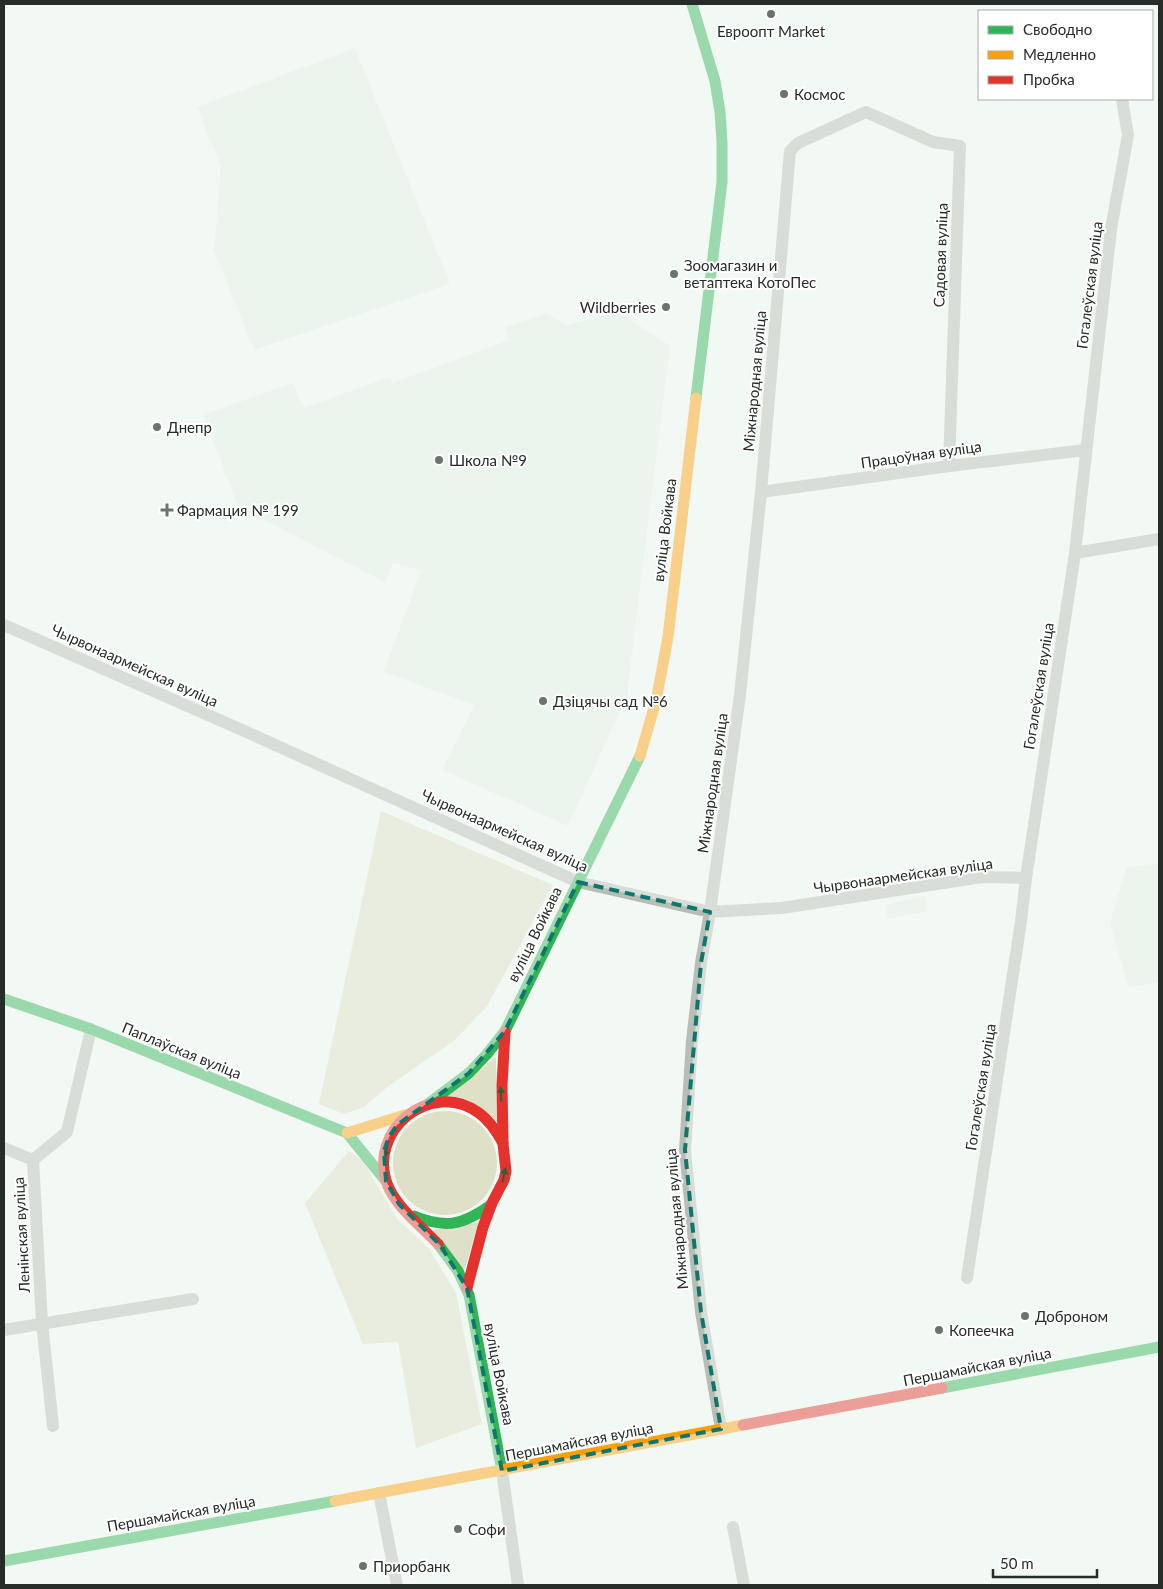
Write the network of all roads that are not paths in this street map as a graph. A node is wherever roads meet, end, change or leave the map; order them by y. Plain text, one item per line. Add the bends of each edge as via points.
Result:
1 (692, 4) edge
2 (1122, 100) edge
3 (798, 142) joint
4 (1086, 450) junction
5 (948, 466) junction
6 (760, 492) junction
7 (1159, 540) edge
8 (1074, 552) junction
9 (4, 625) edge
10 (1026, 878) junction
11 (578, 882) junction
12 (710, 912) junction
13 (4, 999) edge
14 (92, 1030) junction
15 (506, 1031) junction
16 (428, 1104) junction
17 (408, 1114) junction
18 (347, 1133) junction
19 (503, 1143) junction
20 (4, 1148) edge
21 (33, 1160) junction
22 (386, 1181) junction
23 (491, 1204) junction
24 (408, 1213) junction
25 (967, 1278) dead end
26 (467, 1288) junction
27 (193, 1299) dead end
28 (42, 1323) junction
29 (4, 1330) edge
30 (1159, 1347) edge
31 (53, 1426) dead end
32 (721, 1429) junction
33 (502, 1471) junction
34 (379, 1493) junction
35 (733, 1527) dead end
36 (4, 1560) edge
37 (397, 1585) edge
38 (518, 1585) edge
39 (744, 1585) edge

1 - 11 main road, вуліца Войкава via 718,104 722,128 722,182 669,628 659,691 641,752
2 - 4 street, Гогалеўская вуліца via 1128,135 1111,229
3 - 5 street, Садовая вуліца via 866,112 933,142 960,146
3 - 6 street, Міжнародная вуліца via 790,151
4 - 5 street, Працоўная вуліца
4 - 8 street, Гогалеўская вуліца
5 - 6 street, Працоўная вуліца
6 - 12 street, Міжнародная вуліца via 740,694
7 - 8 street
8 - 10 street, Гогалеўская вуліца
9 - 11 street, Чырвонаармейская вуліца
10 - 12 street, Чырвонаармейская вуліца via 982,877 782,908
10 - 25 street, Гогалеўская вуліца
11 - 12 street, Чырвонаармейская вуліца
11 - 15 main road, вуліца Войкава
12 - 32 street, Міжнародная вуліца via 698,983 684,1150 701,1312
13 - 14 main road, Паплаўская вуліца
14 - 18 main road, Паплаўская вуліца
14 - 21 street, Ленінская вуліца via 67,1132
15 - 16 main road, вуліца Войкава via 469,1073
19 -> 15 main road, вуліца Войкава via 501,1059
16 - 17 main road, вуліца Войкава
16 - 19 main road, вуліца Войкава via 451,1103 473,1109 486,1118
17 - 18 main road
17 -> 22 main road, вуліца Войкава via 386,1144 383,1166
18 - 22 main road, Паплаўская вуліца
23 -> 19 main road, вуліца Войкава via 505,1176
20 - 21 street
21 - 28 street, Ленінская вуліца
22 - 24 main road, вуліца Войкава via 398,1204
23 - 24 main road, вуліца Войкава via 473,1218 451,1225 429,1223
23 - 26 main road, вуліца Войкава via 476,1247
24 -> 26 main road, вуліца Войкава via 440,1245
26 - 33 main road, вуліца Войкава
27 - 28 street
28 - 29 street
28 - 31 street, Ленінская вуліца
30 - 32 main road, Першамайская вуліца
32 - 33 main road, Першамайская вуліца
33 - 34 main road, Першамайская вуліца
33 - 38 street, вуліца Войкава
34 - 36 main road, Першамайская вуліца
34 - 37 street
35 - 39 street

